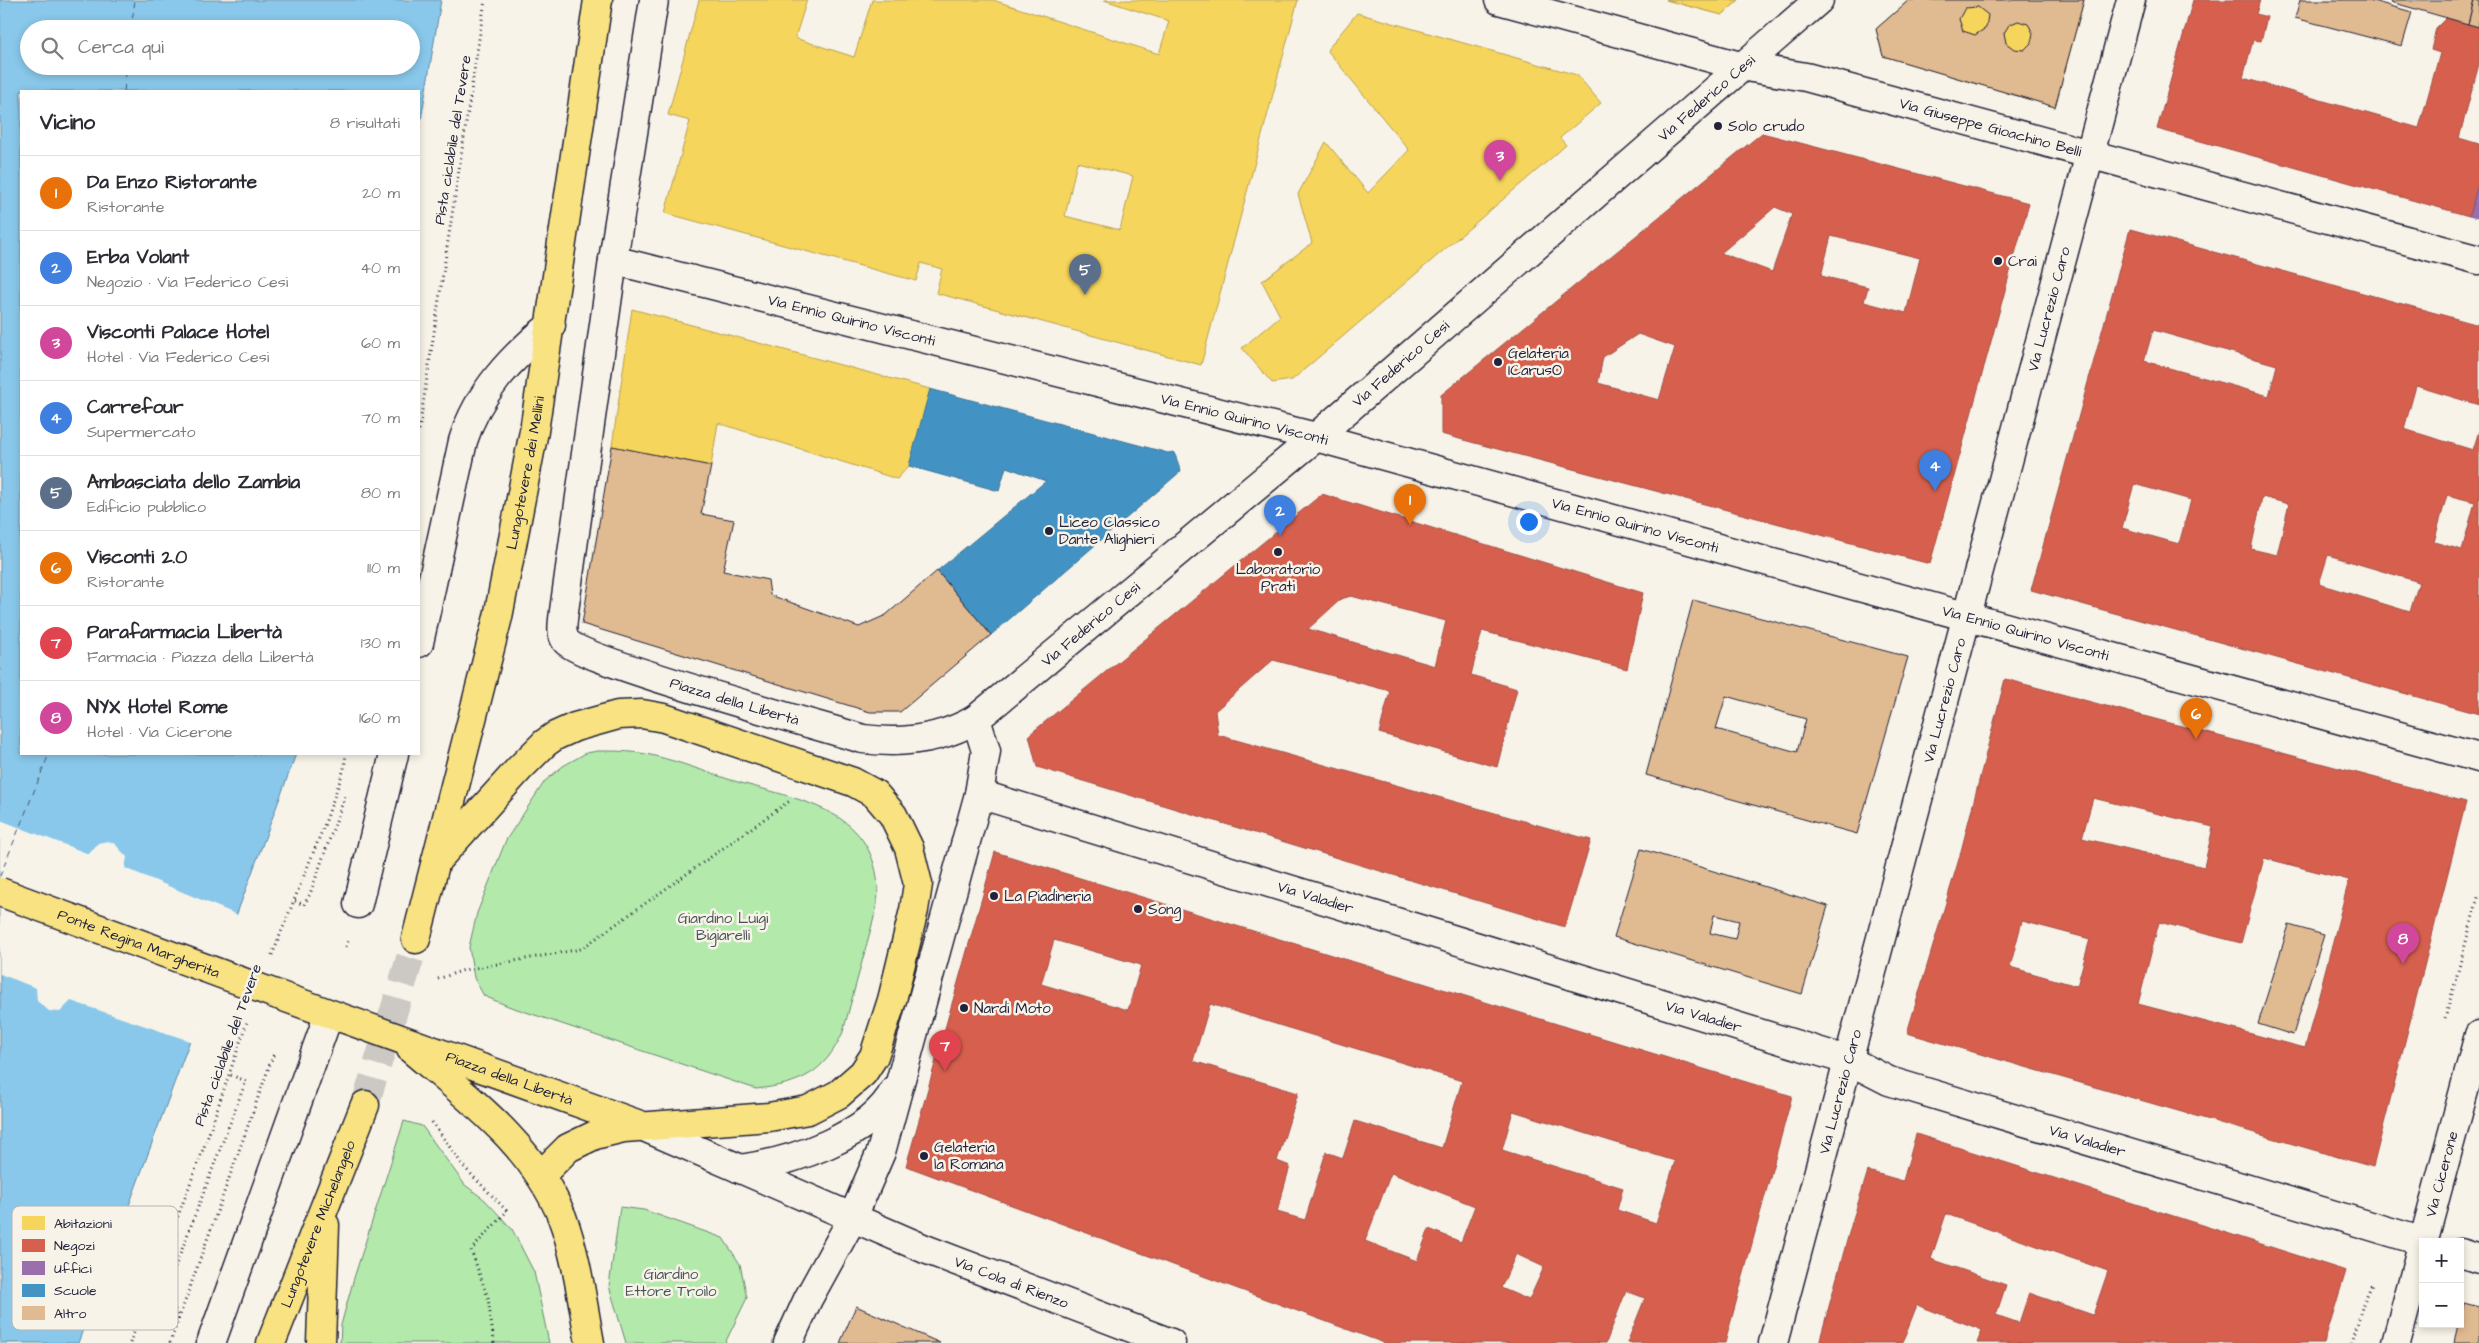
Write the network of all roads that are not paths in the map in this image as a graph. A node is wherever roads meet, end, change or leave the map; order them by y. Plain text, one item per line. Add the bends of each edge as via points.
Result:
1 (598, 0) edge
2 (654, 0) edge
3 (1499, 0) edge
4 (1819, 0) edge
5 (2131, 0) edge
6 (1740, 66) junction
7 (2090, 154) junction
8 (613, 260) junction
9 (2479, 260) edge
10 (551, 325) junction
11 (1316, 437) junction
12 (1968, 617) junction
13 (420, 639) edge
14 (976, 719) junction
15 (902, 741) joint
16 (394, 755) edge
17 (2479, 758) edge
18 (980, 794) junction
19 (436, 861) junction
20 (0, 892) edge
21 (358, 904) dead end
22 (416, 939) tunnel mouth
23 (278, 995) joint
24 (329, 1014) junction
25 (2479, 1034) edge
26 (401, 1040) junction
27 (1850, 1061) junction
28 (905, 1070) junction
29 (365, 1106) tunnel mouth
30 (644, 1126) junction
31 (740, 1169) junction
32 (541, 1175) junction
33 (326, 1205) junction
34 (852, 1219) junction
35 (2424, 1238) edge
36 (2419, 1241) edge
37 (2464, 1254) edge
38 (2419, 1257) edge
39 (2479, 1259) edge
40 (210, 1343) edge
41 (271, 1343) edge
42 (321, 1343) edge
43 (590, 1343) edge
44 (788, 1343) edge
45 (1171, 1343) edge
46 (1773, 1343) edge
47 (2396, 1343) edge

1 - 10 main road, Lungotevere dei Mellini
2 - 8 street
3 - 6 street, Via Giuseppe Gioachino Belli
4 - 6 street, Via Federico Cesi
5 - 7 street, Via Lucrezio Caro
6 - 7 street, Via Giuseppe Gioachino Belli via 1806,77
6 - 11 street, Via Federico Cesi
7 - 9 street, Via Giuseppe Gioachino Belli
7 - 12 street, Via Lucrezio Caro
8 - 11 street, Via Ennio Quirino Visconti
8 - 15 street, Piazza della Libertà via 563,622 564,635 582,652 670,680 863,739
10 - 13 street via 498,375 470,419
10 - 19 main road, Lungotevere dei Mellini via 498,617
11 - 12 street, Via Ennio Quirino Visconti
11 - 14 street, Via Federico Cesi
12 - 17 street, Via Ennio Quirino Visconti
12 - 27 street, Via Lucrezio Caro
14 - 15 street, Via Federico Cesi via 947,733
14 - 18 street via 986,751
16 - 21 street
18 - 27 street, Via Valadier
18 - 28 street
19 - 22 main road, Lungotevere dei Mellini
19 - 30 main road via 535,752 555,736 598,719 630,714 664,718 826,771 863,787 885,804 910,848 918,884 892,1000 874,1056 864,1073 832,1098 808,1110 768,1117
20 - 23 main road, Ponte Regina Margherita, bridge
23 - 24 main road, Piazza della Libertà
24 - 26 main road, Piazza della Libertà
24 - 40 street
25 - 35 street, Via Cicerone
26 - 30 main road, Piazza della Libertà
26 - 32 main road via 496,1122
27 - 36 street, Via Valadier via 1889,1081
27 - 46 street, Via Lucrezio Caro
28 - 31 street via 891,1098 863,1124 814,1149 761,1166
28 - 34 street via 881,1152
29 - 33 main road, Lungotevere Michelangelo
30 - 31 street, Piazza della Libertà
30 - 32 main road via 607,1131 582,1140 568,1148
31 - 34 street, Piazza della Libertà
32 - 43 main road via 567,1234
33 - 41 main road, Lungotevere Michelangelo
33 - 42 main road
34 - 44 street
34 - 45 street, Via Cola di Rienzo
37 - 39 street
38 - 47 street, Via Cicerone

